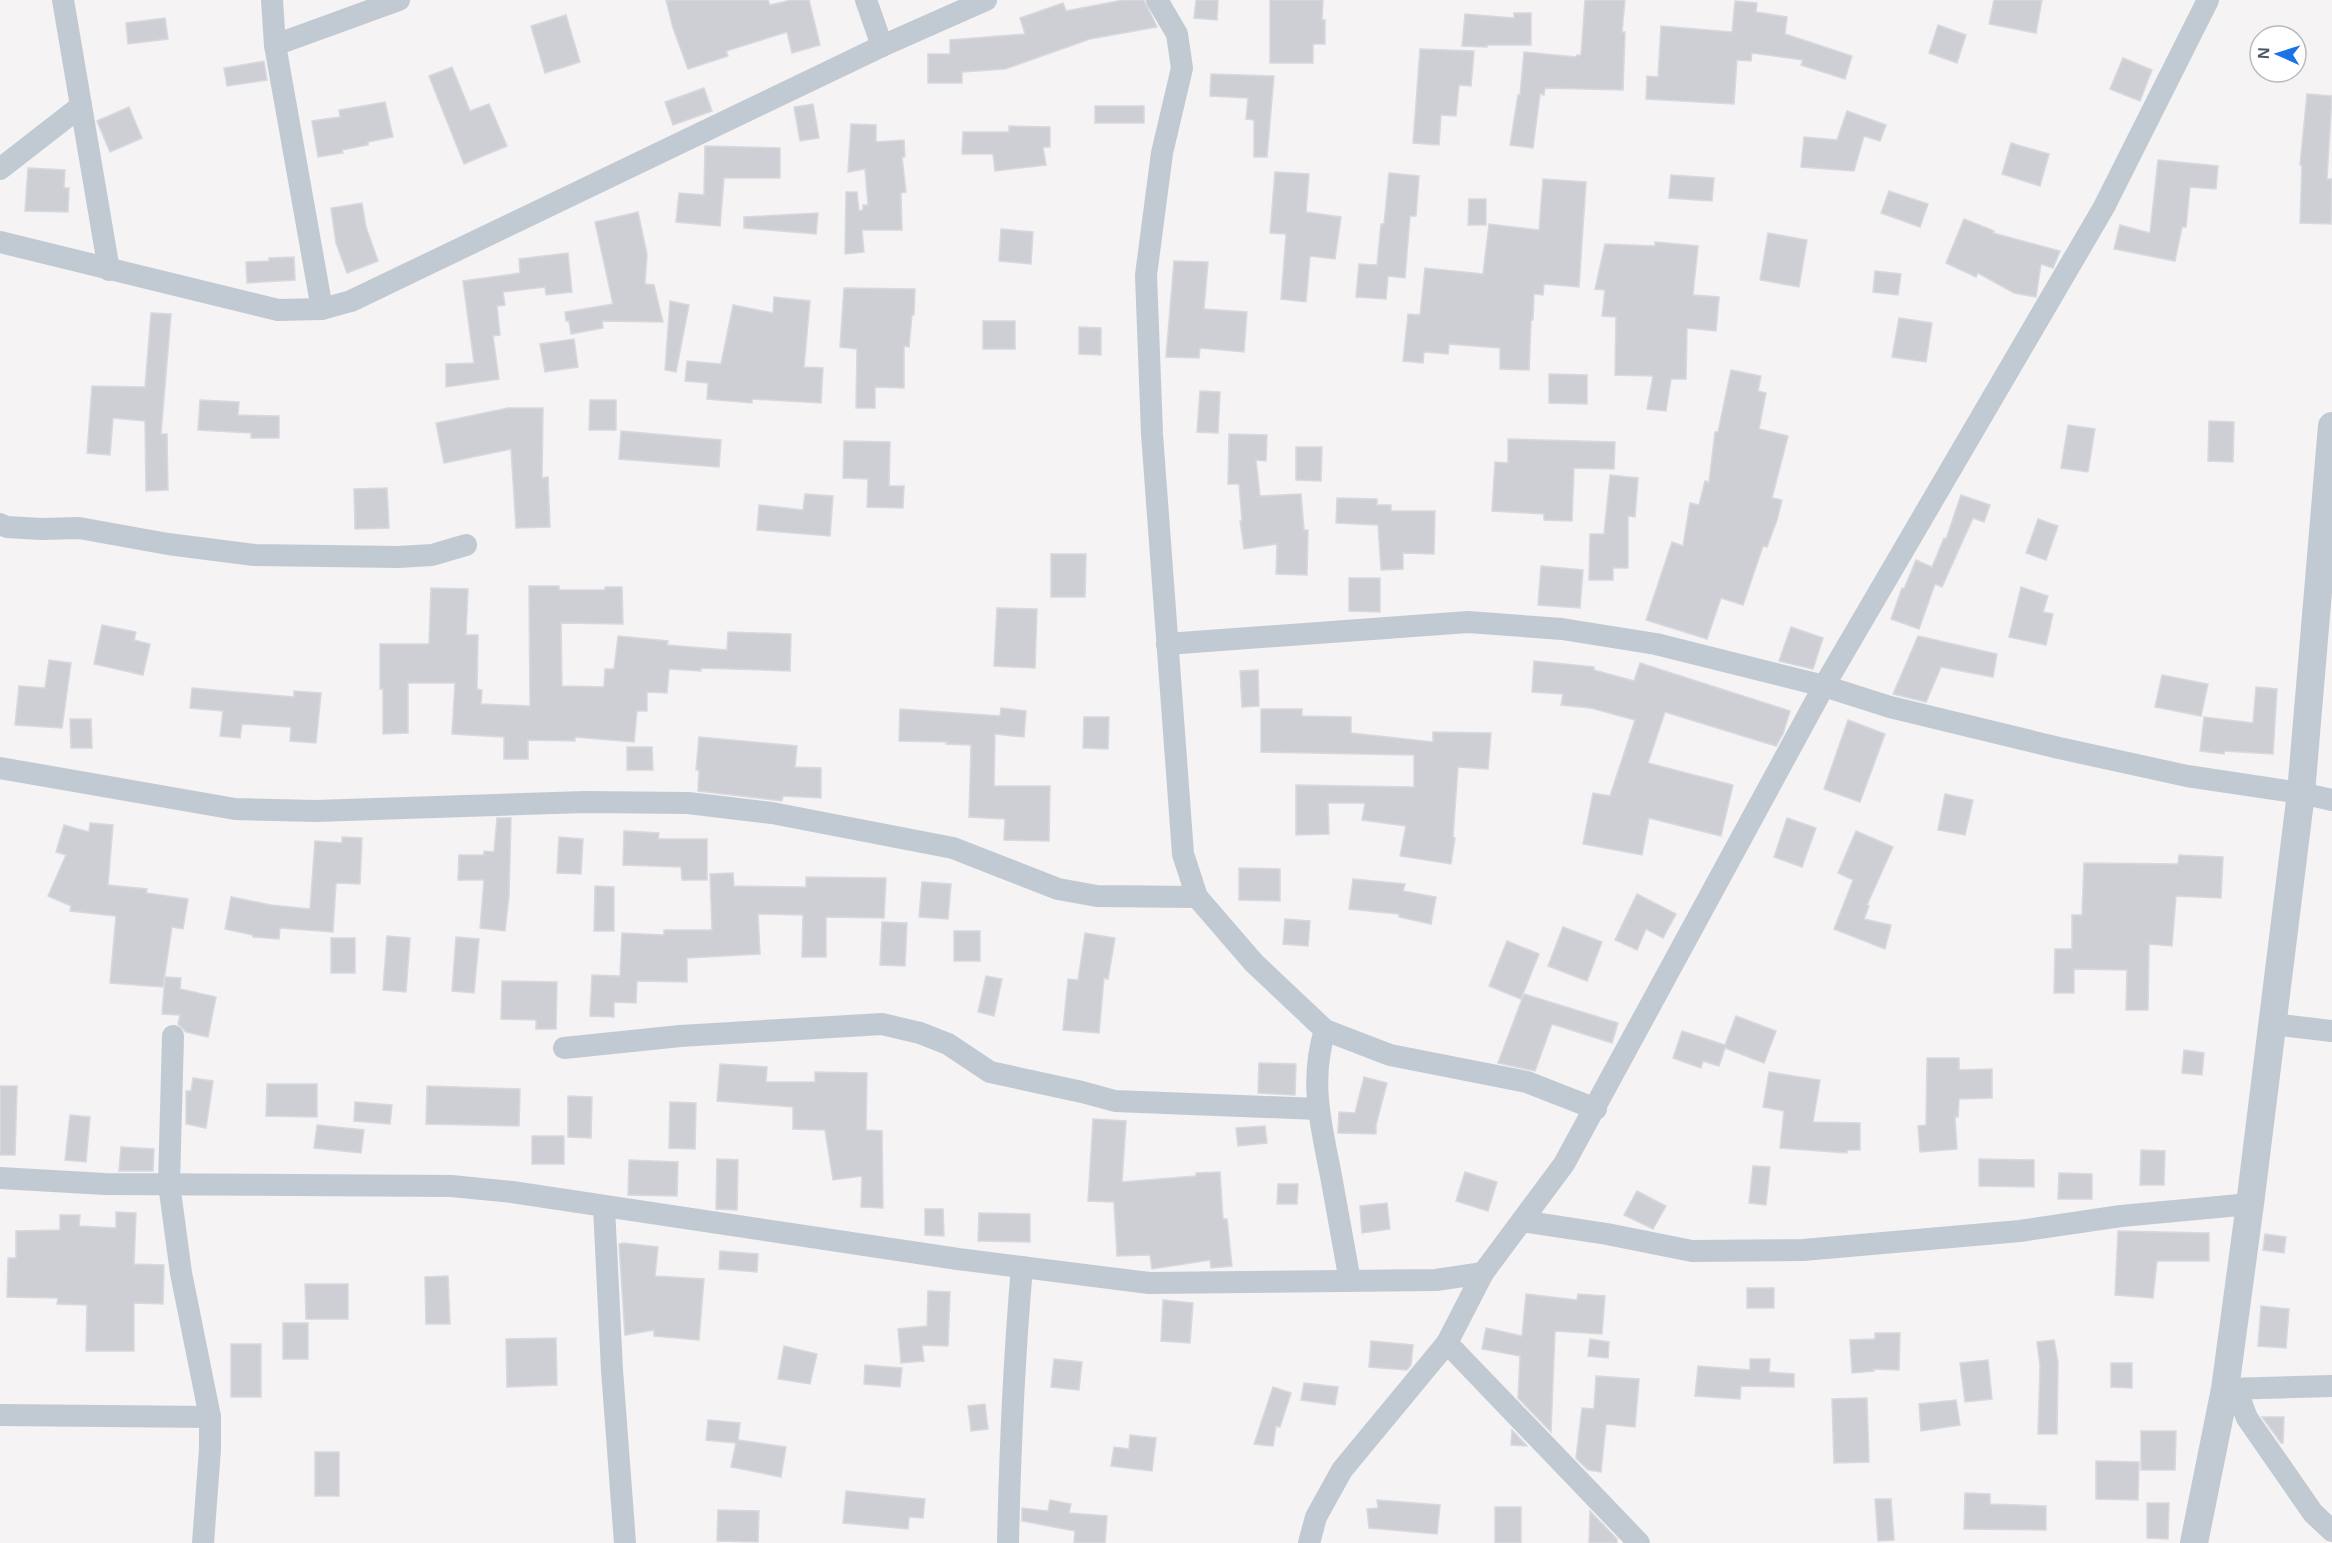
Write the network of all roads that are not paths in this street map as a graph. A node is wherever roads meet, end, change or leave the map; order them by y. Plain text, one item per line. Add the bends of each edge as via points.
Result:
1 (63, 0) edge
2 (272, 0) edge
3 (399, 0) edge
4 (866, 0) edge
5 (986, 0) edge
6 (1157, 0) edge
7 (2208, 0) edge
8 (275, 45) junction
9 (882, 46) junction
10 (81, 105) junction
11 (0, 169) edge
12 (0, 242) edge
13 (109, 270) junction
14 (322, 309) junction
15 (2332, 426) edge
16 (0, 524) edge
17 (466, 545) dead end
18 (1167, 644) junction
19 (1824, 686) junction
20 (0, 768) edge
21 (2301, 793) junction
22 (2332, 800) edge
23 (1197, 897) junction
24 (2272, 1024) junction
25 (1325, 1030) junction
26 (2332, 1031) edge
27 (173, 1036) dead end
28 (564, 1048) dead end
29 (1318, 1109) junction
30 (1596, 1109) junction
31 (0, 1178) edge
32 (169, 1184) junction
33 (2250, 1204) junction
34 (604, 1207) junction
35 (1522, 1221) junction
36 (1022, 1267) junction
37 (1483, 1273) junction
38 (1350, 1281) junction
39 (1447, 1343) junction
40 (2332, 1386) edge
41 (2230, 1389) junction
42 (0, 1415) edge
43 (210, 1416) junction
44 (2332, 1532) edge
45 (203, 1543) edge
46 (625, 1543) edge
47 (1008, 1543) edge
48 (1309, 1543) edge
49 (1639, 1543) edge
50 (2194, 1543) edge

1 - 10 street
2 - 8 street
3 - 8 street
4 - 9 street
5 - 9 street
6 - 18 street via 1177,34 1182,68 1162,153 1146,275 1152,434
7 - 19 street via 2104,207
8 - 14 street
9 - 14 street via 351,301
10 - 11 street
10 - 13 street
12 - 13 street
13 - 14 street via 278,310
15 - 21 street
16 - 17 street via 79,528 254,555 398,557 432,555
18 - 19 street via 1468,622 1562,629 1656,644
18 - 23 street via 1183,854
19 - 21 street via 1890,707 2059,748 2187,776
19 - 30 street
20 - 23 street via 236,808 315,811 585,802 688,803 772,813 953,848 1058,889 1097,896
21 - 22 street
21 - 24 street
23 - 25 street via 1254,963
24 - 26 street
24 - 33 street
25 - 29 street via 1318,1054
25 - 30 street via 1390,1055 1527,1082
27 - 32 street
28 - 29 street via 680,1036 882,1024 948,1044 990,1072 1114,1101
29 - 38 street
30 - 35 street via 1564,1164
31 - 32 street
32 - 34 street via 451,1186
32 - 43 street
33 - 35 street via 2121,1216 2020,1231 1803,1250 1692,1251
33 - 41 street
34 - 36 street
34 - 46 street
35 - 37 street
36 - 38 street via 1149,1283
36 - 47 street via 1010,1438
37 - 38 street via 1436,1280
37 - 39 street
39 - 48 street via 1342,1470 1316,1517
39 - 49 street
40 - 41 street
41 - 44 street via 2313,1513
41 - 50 street
42 - 43 street
43 - 45 street

